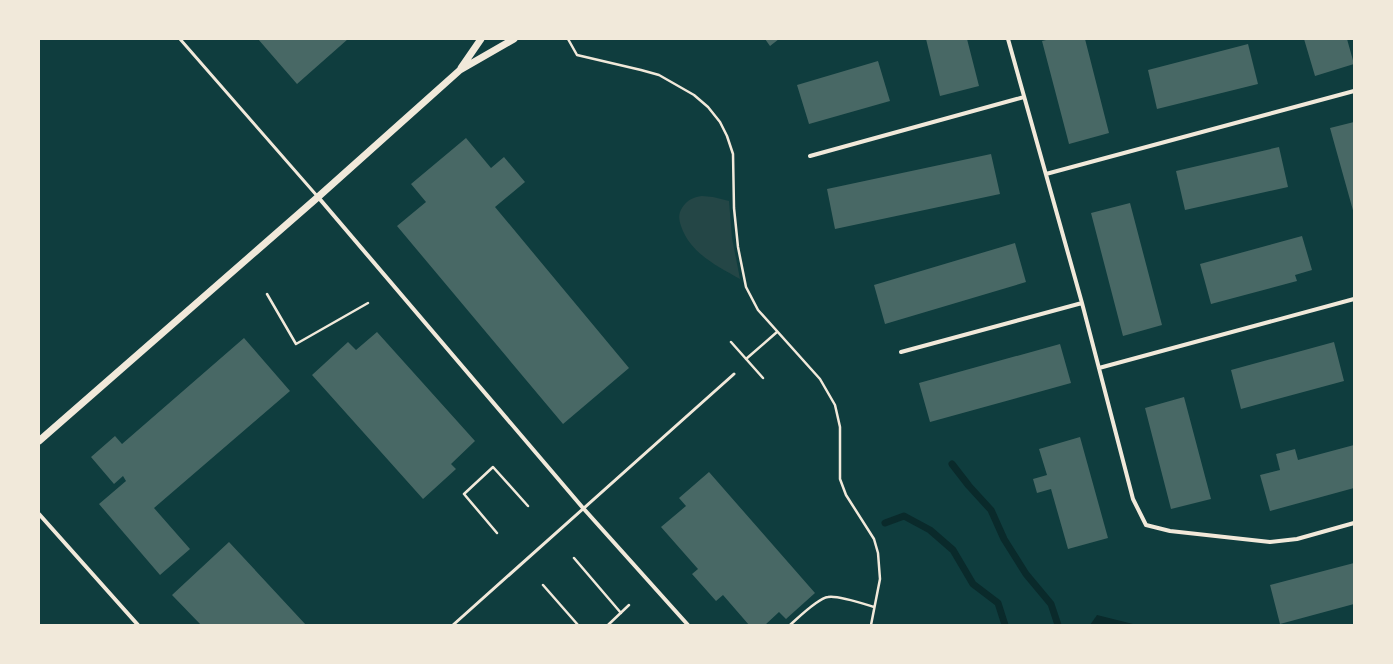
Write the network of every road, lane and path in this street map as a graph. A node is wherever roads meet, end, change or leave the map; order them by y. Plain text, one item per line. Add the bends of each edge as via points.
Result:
1 (180, 39) edge
2 (481, 39) edge
3 (514, 39) edge
4 (568, 39) edge
5 (1008, 39) edge
6 (460, 70) junction
7 (1354, 91) edge
8 (1024, 97) junction
9 (810, 156) dead end
10 (1046, 174) junction
11 (318, 197) junction
12 (267, 294) dead end
13 (1354, 299) edge
14 (368, 303) dead end
15 (1082, 303) junction
16 (777, 332) junction
17 (731, 342) dead end
18 (901, 352) dead end
19 (746, 359) junction
20 (1099, 368) junction
21 (734, 374) dead end
22 (763, 378) dead end
23 (39, 441) edge
24 (528, 506) dead end
25 (583, 508) junction
26 (39, 514) edge
27 (1354, 523) edge
28 (497, 533) dead end
29 (574, 558) dead end
30 (543, 585) dead end
31 (629, 605) dead end
32 (874, 607) junction
33 (621, 613) junction
34 (138, 625) edge
35 (453, 625) edge
36 (578, 625) edge
37 (608, 625) edge
38 (688, 625) edge
39 (790, 625) edge
40 (871, 625) edge

1 - 11 lane
2 - 6 street
3 - 6 street
4 - 16 path via 576,55 659,75 694,95 720,122 733,154 736,232 746,287 758,310
5 - 8 street
6 - 11 street
7 - 10 street
8 - 9 street
8 - 10 street
10 - 15 street
11 - 23 street
11 - 25 street
12 - 14 path via 296,344
13 - 20 street
15 - 18 street
15 - 20 street
16 - 19 path
16 - 32 path via 820,379 835,405 840,427 840,479 846,495 874,539 878,553 880,579
17 - 19 path
19 - 22 path
20 - 27 street via 1133,499 1146,525 1170,531 1270,542 1297,539
21 - 25 lane
24 - 28 path via 493,467 464,494
25 - 35 lane
25 - 38 street
26 - 34 street
29 - 33 path
30 - 36 path
31 - 33 path
32 - 39 path via 828,597 820,599
32 - 40 path
33 - 37 path

